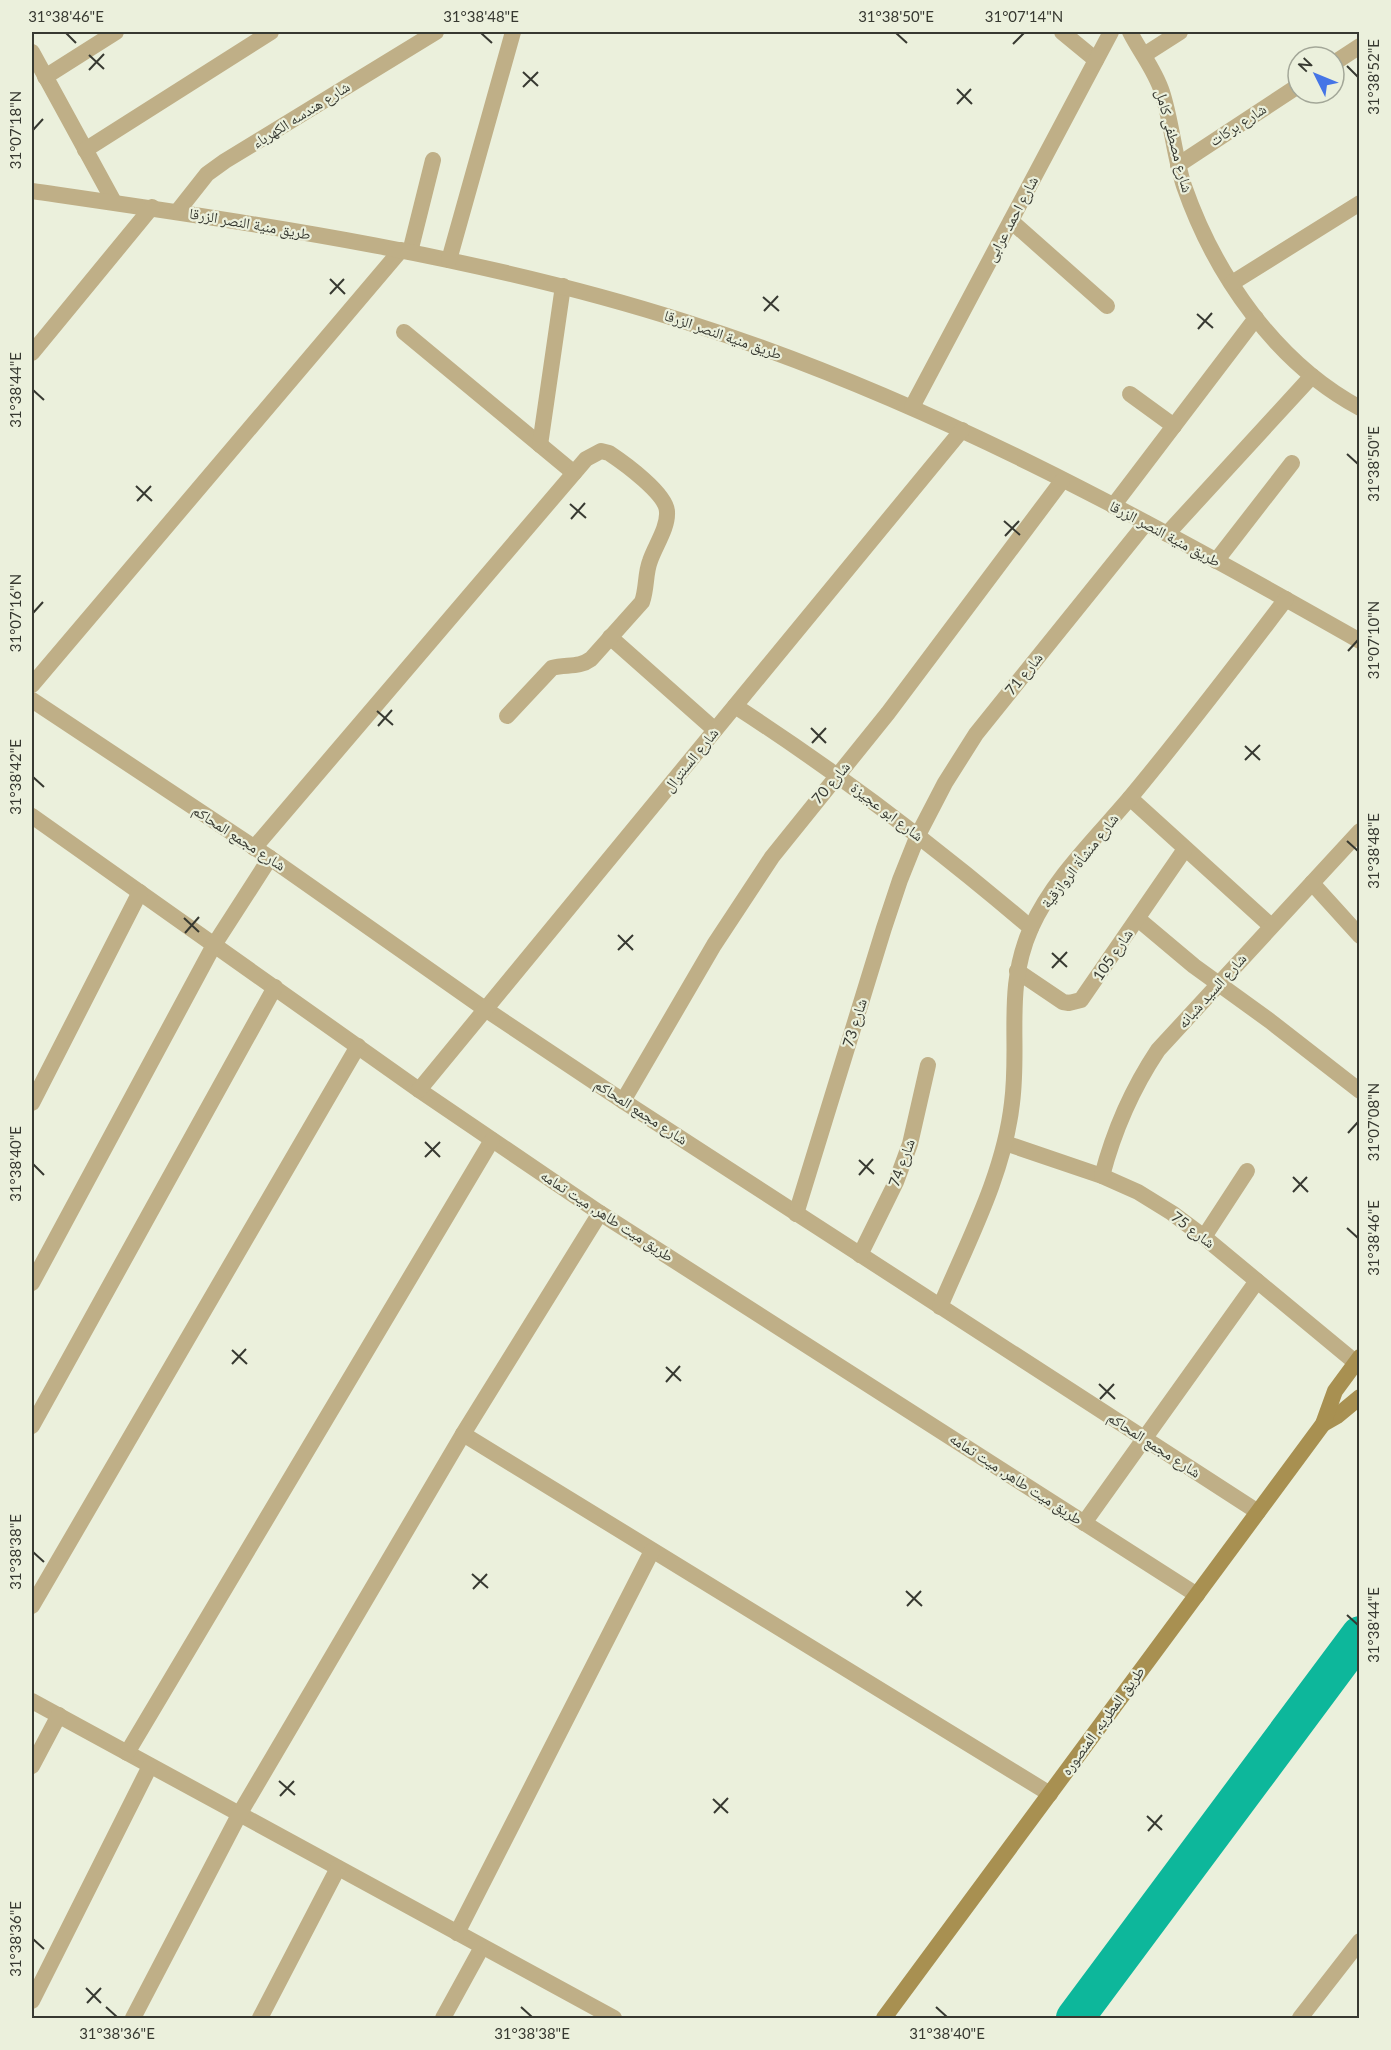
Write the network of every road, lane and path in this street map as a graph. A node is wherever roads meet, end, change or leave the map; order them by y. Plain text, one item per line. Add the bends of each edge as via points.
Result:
1 (116, 32) edge
2 (271, 32) edge
3 (436, 32) edge
4 (513, 32) edge
5 (1062, 32) edge
6 (1111, 32) edge
7 (1130, 32) edge
8 (1180, 32) edge
9 (1359, 46) edge
10 (32, 52) edge
11 (1144, 55) junction
12 (1346, 55) edge
13 (1096, 60) junction
14 (45, 77) junction
15 (1286, 94) edge
16 (85, 150) junction
17 (433, 160) dead end
18 (1178, 165) junction
19 (35, 196) edge
20 (114, 202) junction
21 (1359, 203) edge
22 (152, 207) junction
23 (177, 212) junction
24 (1011, 221) junction
25 (406, 251) junction
26 (449, 260) junction
27 (1232, 283) junction
28 (564, 286) junction
29 (1107, 306) dead end
30 (1256, 318) junction
31 (404, 332) dead end
32 (32, 353) edge
33 (1312, 376) junction
34 (1130, 394) dead end
35 (912, 407) junction
36 (1359, 408) edge
37 (1174, 426) junction
38 (962, 430) junction
39 (540, 445) junction
40 (1292, 463) dead end
41 (574, 473) junction
42 (1062, 481) junction
43 (1113, 506) junction
44 (1146, 524) junction
45 (1167, 534) junction
46 (1216, 561) junction
47 (1286, 599) junction
48 (610, 637) junction
49 (1359, 641) edge
50 (32, 685) edge
51 (32, 700) edge
52 (735, 706) junction
53 (507, 716) dead end
54 (715, 730) junction
55 (838, 774) junction
56 (1130, 798) junction
57 (32, 816) edge
58 (1359, 831) edge
59 (918, 835) junction
60 (254, 848) junction
61 (1185, 849) junction
62 (270, 858) junction
63 (1312, 883) junction
64 (140, 892) junction
65 (1138, 919) junction
66 (1271, 926) junction
67 (1031, 928) junction
68 (1359, 936) edge
69 (214, 945) junction
70 (1017, 971) junction
71 (1219, 984) junction
72 (274, 987) junction
73 (485, 1009) junction
74 (358, 1046) junction
75 (928, 1065) dead end
76 (419, 1090) junction
77 (1359, 1091) edge
78 (623, 1101) junction
79 (32, 1103) edge
80 (492, 1140) junction
81 (1005, 1143) junction
82 (1247, 1171) dead end
83 (1102, 1176) junction
84 (600, 1213) junction
85 (796, 1214) junction
86 (1204, 1237) junction
87 (860, 1255) junction
88 (1257, 1281) junction
89 (32, 1283) edge
90 (940, 1307) junction
91 (1358, 1359) edge
92 (1359, 1397) edge
93 (1323, 1424) junction
94 (32, 1426) edge
95 (463, 1434) junction
96 (1144, 1438) junction
97 (1258, 1512) junction
98 (1084, 1523) junction
99 (652, 1551) junction
100 (1197, 1595) junction
101 (32, 1606) edge
102 (32, 1701) edge
103 (59, 1716) junction
104 (127, 1753) junction
105 (32, 1766) edge
106 (150, 1766) junction
107 (1050, 1794) junction
108 (240, 1813) junction
109 (338, 1868) junction
110 (457, 1933) junction
111 (1359, 1941) edge
112 (482, 1947) junction
113 (32, 2001) edge
114 (133, 2019) edge
115 (260, 2019) edge
116 (443, 2019) edge
117 (614, 2019) edge
118 (884, 2019) edge
119 (1300, 2019) edge

1 - 14 street
2 - 16 street
3 - 23 street, شارع هندسه الكهرباء via 216,168
4 - 26 street
5 - 13 street
6 - 13 street, شارع احمد عرابى
7 - 11 street, شارع مصطفى كامل
8 - 11 street
9 - 12 street
10 - 14 street
11 - 18 street, شارع مصطفى كامل via 1162,91
13 - 24 street, شارع احمد عرابى
14 - 16 street
15 - 18 street, شارع بركات
16 - 20 street
17 - 25 street
18 - 27 street, شارع مصطفى كامل via 1205,235
19 - 20 street, طريق منية النصر الزرقا
20 - 22 street, طريق منية النصر الزرقا
21 - 27 street
22 - 23 street, طريق منية النصر الزرقا
22 - 32 street
23 - 25 street, طريق منية النصر الزرقا
24 - 29 street
24 - 35 street, شارع احمد عرابى
25 - 26 street, طريق منية النصر الزرقا
25 - 50 street
26 - 28 street, طريق منية النصر الزرقا
27 - 30 street, شارع مصطفى كامل
28 - 35 street, طريق منية النصر الزرقا via 696,325
28 - 39 street
30 - 33 street, شارع مصطفى كامل
30 - 37 street
31 - 39 street
33 - 36 street, شارع مصطفى كامل
33 - 45 street
34 - 37 street
35 - 38 street, طريق منية النصر الزرقا
37 - 43 street
38 - 42 street, طريق منية النصر الزرقا
38 - 52 street, شارع السنترال
39 - 41 street
40 - 46 street
41 - 48 street via 594,454 609,453 661,495 668,511 649,563 642,602
41 - 60 street
42 - 43 street, طريق منية النصر الزرقا
42 - 55 street, شارع 70
43 - 44 street, طريق منية النصر الزرقا
44 - 45 street, طريق منية النصر الزرقا
44 - 59 street, شارع 71 via 976,734
45 - 46 street, طريق منية النصر الزرقا
46 - 47 street, طريق منية النصر الزرقا
47 - 49 street, طريق منية النصر الزرقا
47 - 56 street, شارع منشأة الروازقية
48 - 53 street via 584,663 552,668
48 - 54 street
51 - 60 street, شارع مجمع المحاكم
52 - 54 street, شارع السنترال
52 - 55 street, شارع ابو عجيزة
54 - 73 street, شارع السنترال
55 - 59 street, شارع ابو عجيزة
55 - 78 street, شارع 70 via 742,900
56 - 61 street
56 - 67 street, شارع منشأة الروازقية via 1058,885
57 - 64 street, طريق ميت طاهر, ميت تمامه
58 - 63 street, شارع السيد شبانه
59 - 67 street, شارع ابو عجيزة
59 - 85 street, شارع 73 via 884,928
60 - 62 street, شارع مجمع المحاكم
61 - 65 street, شارع 105
61 - 66 street
62 - 69 street
62 - 73 street, شارع مجمع المحاكم
63 - 66 street, شارع السيد شبانه
63 - 68 street
64 - 69 street, طريق ميت طاهر, ميت تمامه
64 - 79 street
65 - 70 street, شارع 105 via 1081,1000 1064,1002
65 - 71 street
66 - 71 street, شارع السيد شبانه
67 - 70 street, شارع منشأة الروازقية
69 - 72 street, طريق ميت طاهر, ميت تمامه
69 - 89 street
70 - 81 street, شارع منشأة الروازقية via 1013,1004 1015,1062
71 - 77 street
71 - 83 street, شارع السيد شبانه via 1158,1050 1139,1078 1111,1142
72 - 74 street, طريق ميت طاهر, ميت تمامه
72 - 94 street
73 - 76 street, شارع السنترال
73 - 78 street, شارع مجمع المحاكم
74 - 76 street, طريق ميت طاهر, ميت تمامه
74 - 101 street
75 - 87 street, شارع 74 via 910,1144
76 - 80 street, طريق ميت طاهر, ميت تمامه
78 - 85 street, شارع مجمع المحاكم
80 - 84 street, طريق ميت طاهر, ميت تمامه
80 - 104 street
81 - 83 street, شارع 75
81 - 90 street, شارع منشأة الروازقية via 993,1182
82 - 86 street
83 - 86 street, شارع 75 via 1138,1192
84 - 95 street
84 - 98 street, طريق ميت طاهر, ميت تمامه
85 - 87 street, شارع مجمع المحاكم
86 - 88 street, شارع 75
87 - 90 street, شارع مجمع المحاكم
88 - 91 street, شارع 75
88 - 96 street
90 - 96 street, شارع مجمع المحاكم
91 - 93 main road, طريق المطريه, المنصوره via 1335,1391
92 - 93 main road, طريق المطريه, المنصوره
93 - 97 main road, طريق المطريه, المنصوره
95 - 99 street
95 - 108 street
96 - 97 street, شارع مجمع المحاكم
96 - 98 street
97 - 100 main road, طريق المطريه, المنصوره
98 - 100 street, طريق ميت طاهر, ميت تمامه
99 - 107 street
99 - 110 street
100 - 107 main road, طريق المطريه, المنصوره
102 - 103 street
103 - 104 street
103 - 105 street
104 - 106 street
106 - 108 street
106 - 113 street
107 - 118 main road, طريق المطريه, المنصوره
108 - 109 street
108 - 114 street
109 - 110 street
109 - 115 street
110 - 112 street
111 - 119 street
112 - 116 street
112 - 117 street

